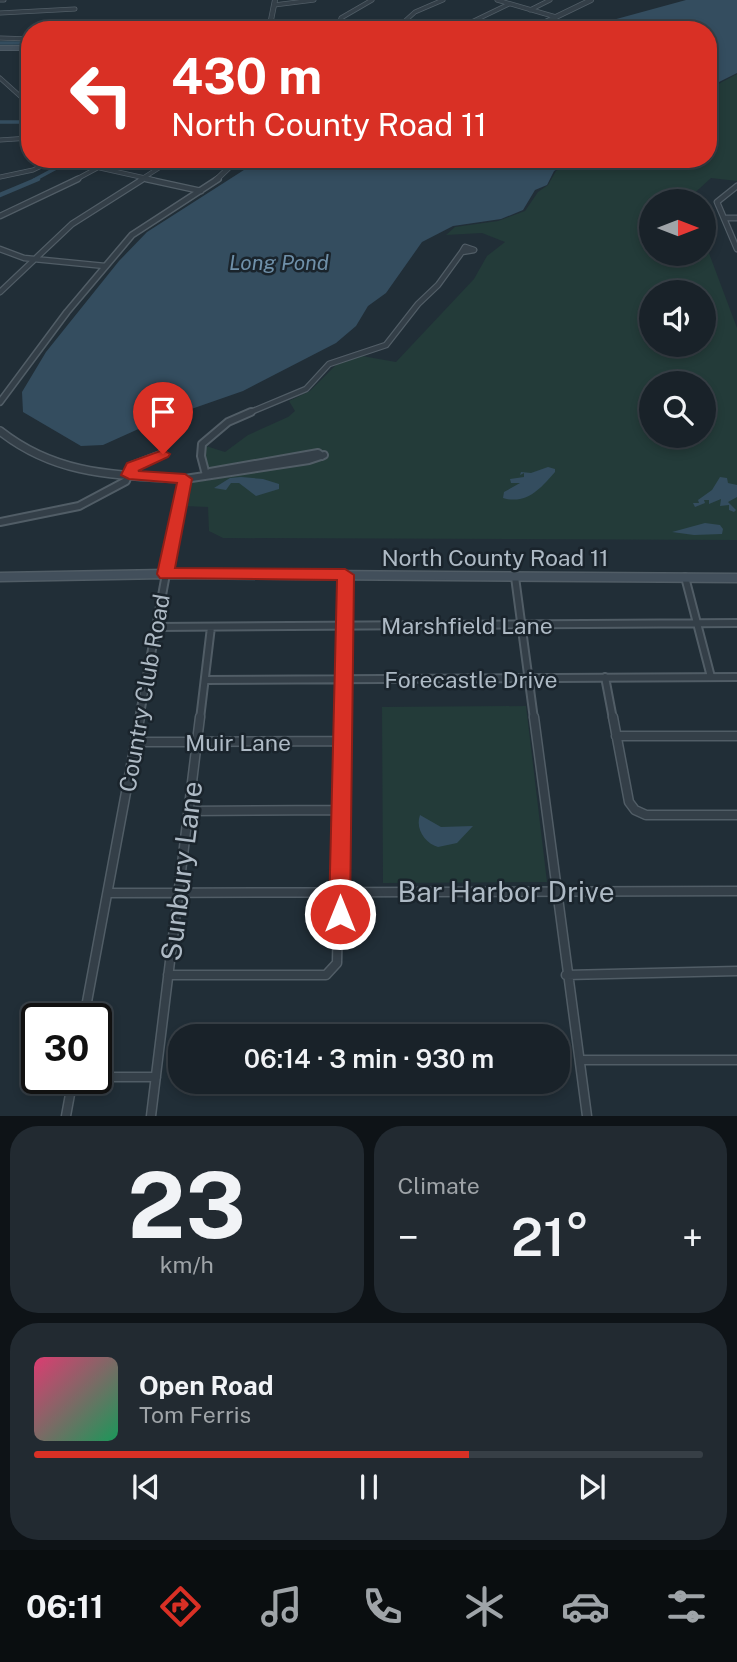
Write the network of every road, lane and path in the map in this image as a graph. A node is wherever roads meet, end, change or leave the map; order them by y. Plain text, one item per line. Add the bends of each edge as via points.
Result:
1 (314, 0) edge
2 (372, 0) edge
3 (441, 0) edge
4 (497, 0) edge
5 (550, 0) edge
6 (592, 0) edge
7 (274, 3) edge
8 (509, 4) junction
9 (75, 9) dead end
10 (530, 9) junction
11 (0, 13) edge
12 (556, 17) junction
13 (271, 21) edge
14 (342, 21) edge
15 (405, 21) edge
16 (474, 21) edge
17 (548, 21) edge
18 (0, 38) edge
19 (21, 39) edge
20 (0, 48) edge
21 (21, 48) edge
22 (0, 78) edge
23 (21, 97) edge
24 (21, 139) edge
25 (0, 141) edge
26 (37, 168) edge
27 (100, 168) joint
28 (161, 168) edge
29 (228, 168) edge
30 (0, 177) edge
31 (146, 179) junction
32 (737, 186) edge
33 (49, 187) dead end
34 (58, 190) junction
35 (201, 191) junction
36 (0, 216) edge
37 (724, 218) junction
38 (737, 218) edge
39 (0, 249) edge
40 (737, 249) edge
41 (462, 252) dead end
42 (33, 260) junction
43 (105, 265) junction
44 (0, 292) edge
45 (0, 402) edge
46 (0, 431) edge
47 (163, 454) dead end
48 (323, 455) dead end
49 (129, 475) junction
50 (207, 475) junction
51 (185, 479) junction
52 (0, 523) edge
53 (166, 574) junction
54 (345, 575) junction
55 (0, 577) edge
56 (515, 577) junction
57 (685, 577) junction
58 (737, 578) edge
59 (697, 623) junction
60 (737, 623) edge
61 (343, 625) junction
62 (520, 626) junction
63 (156, 627) junction
64 (211, 627) junction
65 (605, 677) junction
66 (711, 677) junction
67 (737, 677) edge
68 (342, 679) junction
69 (528, 679) junction
70 (205, 680) junction
71 (616, 736) junction
72 (737, 736) edge
73 (341, 741) junction
74 (135, 742) junction
75 (197, 742) junction
76 (340, 810) junction
77 (188, 811) junction
78 (737, 815) edge
79 (555, 891) junction
80 (737, 891) edge
81 (180, 892) junction
82 (340, 892) junction
83 (108, 893) junction
84 (737, 971) edge
85 (168, 975) junction
86 (566, 975) junction
87 (87, 1003) edge
88 (580, 1060) junction
89 (737, 1060) edge
90 (112, 1077) edge
91 (156, 1077) junction
92 (70, 1094) edge
93 (66, 1116) edge
94 (151, 1116) edge
95 (587, 1116) edge

1 - 7 street
2 - 14 street
3 - 15 street
4 - 8 street
5 - 10 street
6 - 12 street
7 - 13 street
8 - 10 street
8 - 16 street
9 - 11 street
10 - 12 street
12 - 17 street
18 - 19 street
20 - 21 main road
22 - 23 street
24 - 25 street
26 - 30 street
27 - 31 street
27 - 34 street
28 - 31 street
29 - 35 street
31 - 35 street
31 - 42 street via 79,218
32 - 37 street via 717,202
33 - 34 street
34 - 36 street
35 - 43 street via 143,226
37 - 38 street
37 - 40 street
39 - 42 street
41 - 50 street via 386,345 329,364 306,389 228,422 211,435 202,444
42 - 43 street
42 - 44 street
43 - 45 street
46 - 49 street via 51,463
47 - 49 street via 132,466
48 - 50 street
49 - 51 street
49 - 52 street via 111,491 79,506
50 - 51 street
51 - 53 street, Country Club Road
53 - 54 main road, North County Road 11
53 - 55 main road, North County Road 11
53 - 63 street, Country Club Road
54 - 56 main road, North County Road 11
54 - 61 street
56 - 57 main road, North County Road 11
56 - 62 street
57 - 58 main road, North County Road 11
57 - 59 street
59 - 60 street, Marshfield Lane
59 - 62 street, Marshfield Lane
59 - 66 street
61 - 62 street, Marshfield Lane
61 - 64 street, Marshfield Lane
61 - 68 street
62 - 69 street
63 - 64 street, Marshfield Lane
63 - 74 street, Country Club Road
64 - 70 street, Sunbury Lane
65 - 66 street, Forecastle Drive
65 - 69 street, Forecastle Drive
65 - 71 street
66 - 67 street, Forecastle Drive
68 - 69 street, Forecastle Drive
68 - 70 street, Forecastle Drive
68 - 73 street
69 - 79 street
70 - 75 street, Sunbury Lane
71 - 72 street
71 - 78 street via 629,802 636,812
73 - 75 street, Muir Lane
73 - 76 street
74 - 75 street, Muir Lane
74 - 83 street, Country Club Road
75 - 77 street, Sunbury Lane
76 - 77 street
76 - 82 street
77 - 81 street, Sunbury Lane
79 - 80 street, Bar Harbor Drive
79 - 82 street, Bar Harbor Drive
79 - 86 street
81 - 82 street, Bar Harbor Drive
81 - 83 street, Bar Harbor Drive
81 - 85 street, Sunbury Lane
82 - 85 street via 335,969 322,975
83 - 87 street, Country Club Road
84 - 86 street
85 - 91 street, Sunbury Lane
86 - 88 street
88 - 89 street
88 - 95 street
90 - 91 street
91 - 94 street, Sunbury Lane
92 - 93 street

